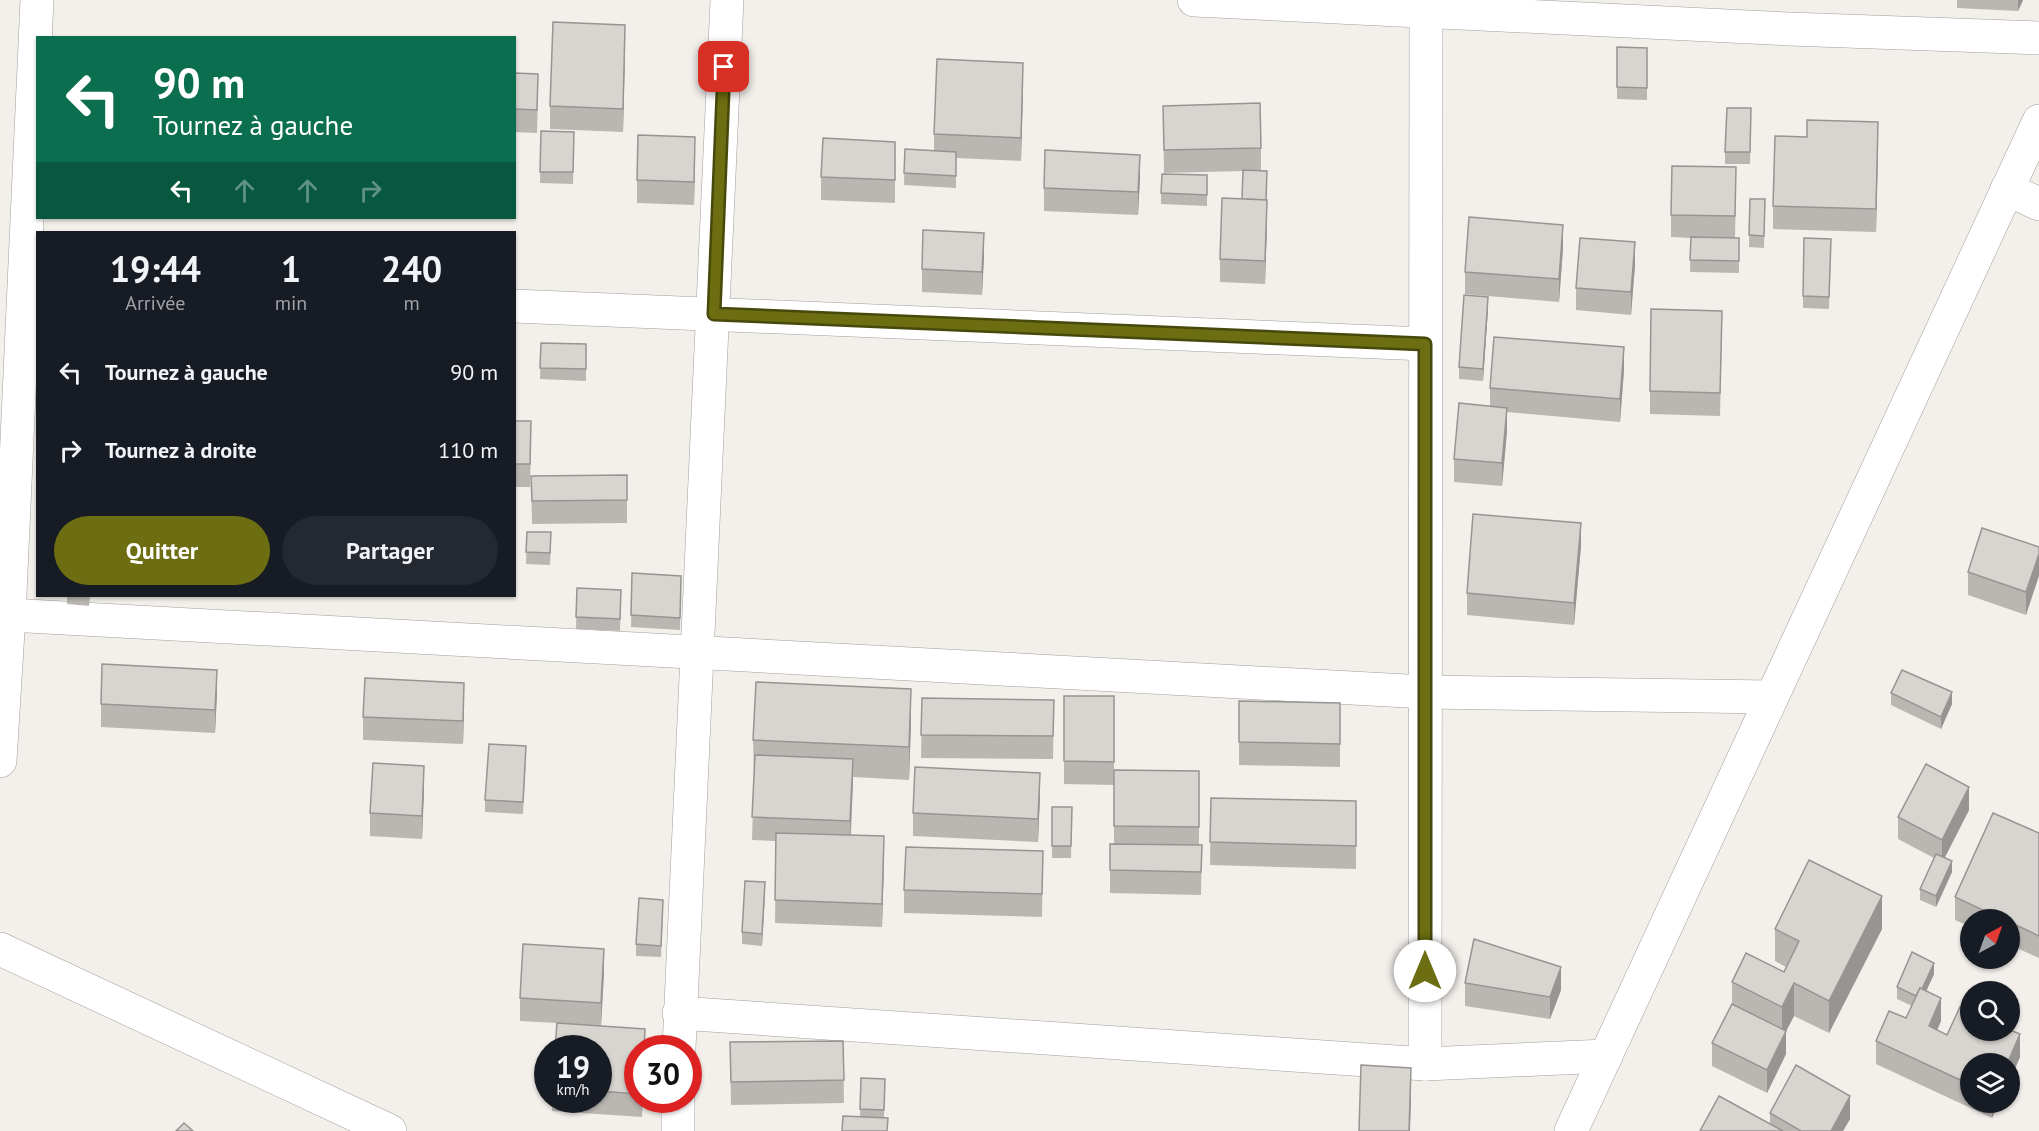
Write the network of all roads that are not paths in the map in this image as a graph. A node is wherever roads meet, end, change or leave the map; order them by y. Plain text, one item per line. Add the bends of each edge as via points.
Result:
1 (37, 0) edge
2 (727, 0) edge
3 (1194, 0) edge
4 (1426, 6) edge
5 (1788, 14) edge
6 (2039, 38) edge
7 (2039, 120) edge
8 (2007, 189) junction
9 (2039, 204) edge
10 (20, 285) edge
11 (516, 306) edge
12 (714, 314) junction
13 (1425, 344) junction
14 (9, 615) junction
15 (697, 652) junction
16 (1425, 692) junction
17 (1772, 697) junction
18 (0, 761) edge
19 (0, 950) edge
20 (679, 1013) junction
21 (679, 1035) edge
22 (1606, 1056) junction
23 (1425, 1064) junction
24 (678, 1113) edge
25 (390, 1131) edge
26 (678, 1131) edge
27 (1571, 1131) edge

1 - 10 street
2 - 12 street
3 - 4 street
4 - 5 street
4 - 13 street
5 - 6 street
7 - 8 street
8 - 9 street
8 - 17 street
10 - 14 street
11 - 12 street
12 - 13 street
12 - 15 street
13 - 16 street
14 - 15 street
14 - 18 street
15 - 16 street
15 - 20 street
16 - 17 street
16 - 23 street
17 - 22 street
19 - 25 street
20 - 21 street
20 - 23 street
22 - 23 street
22 - 27 street
24 - 26 street

